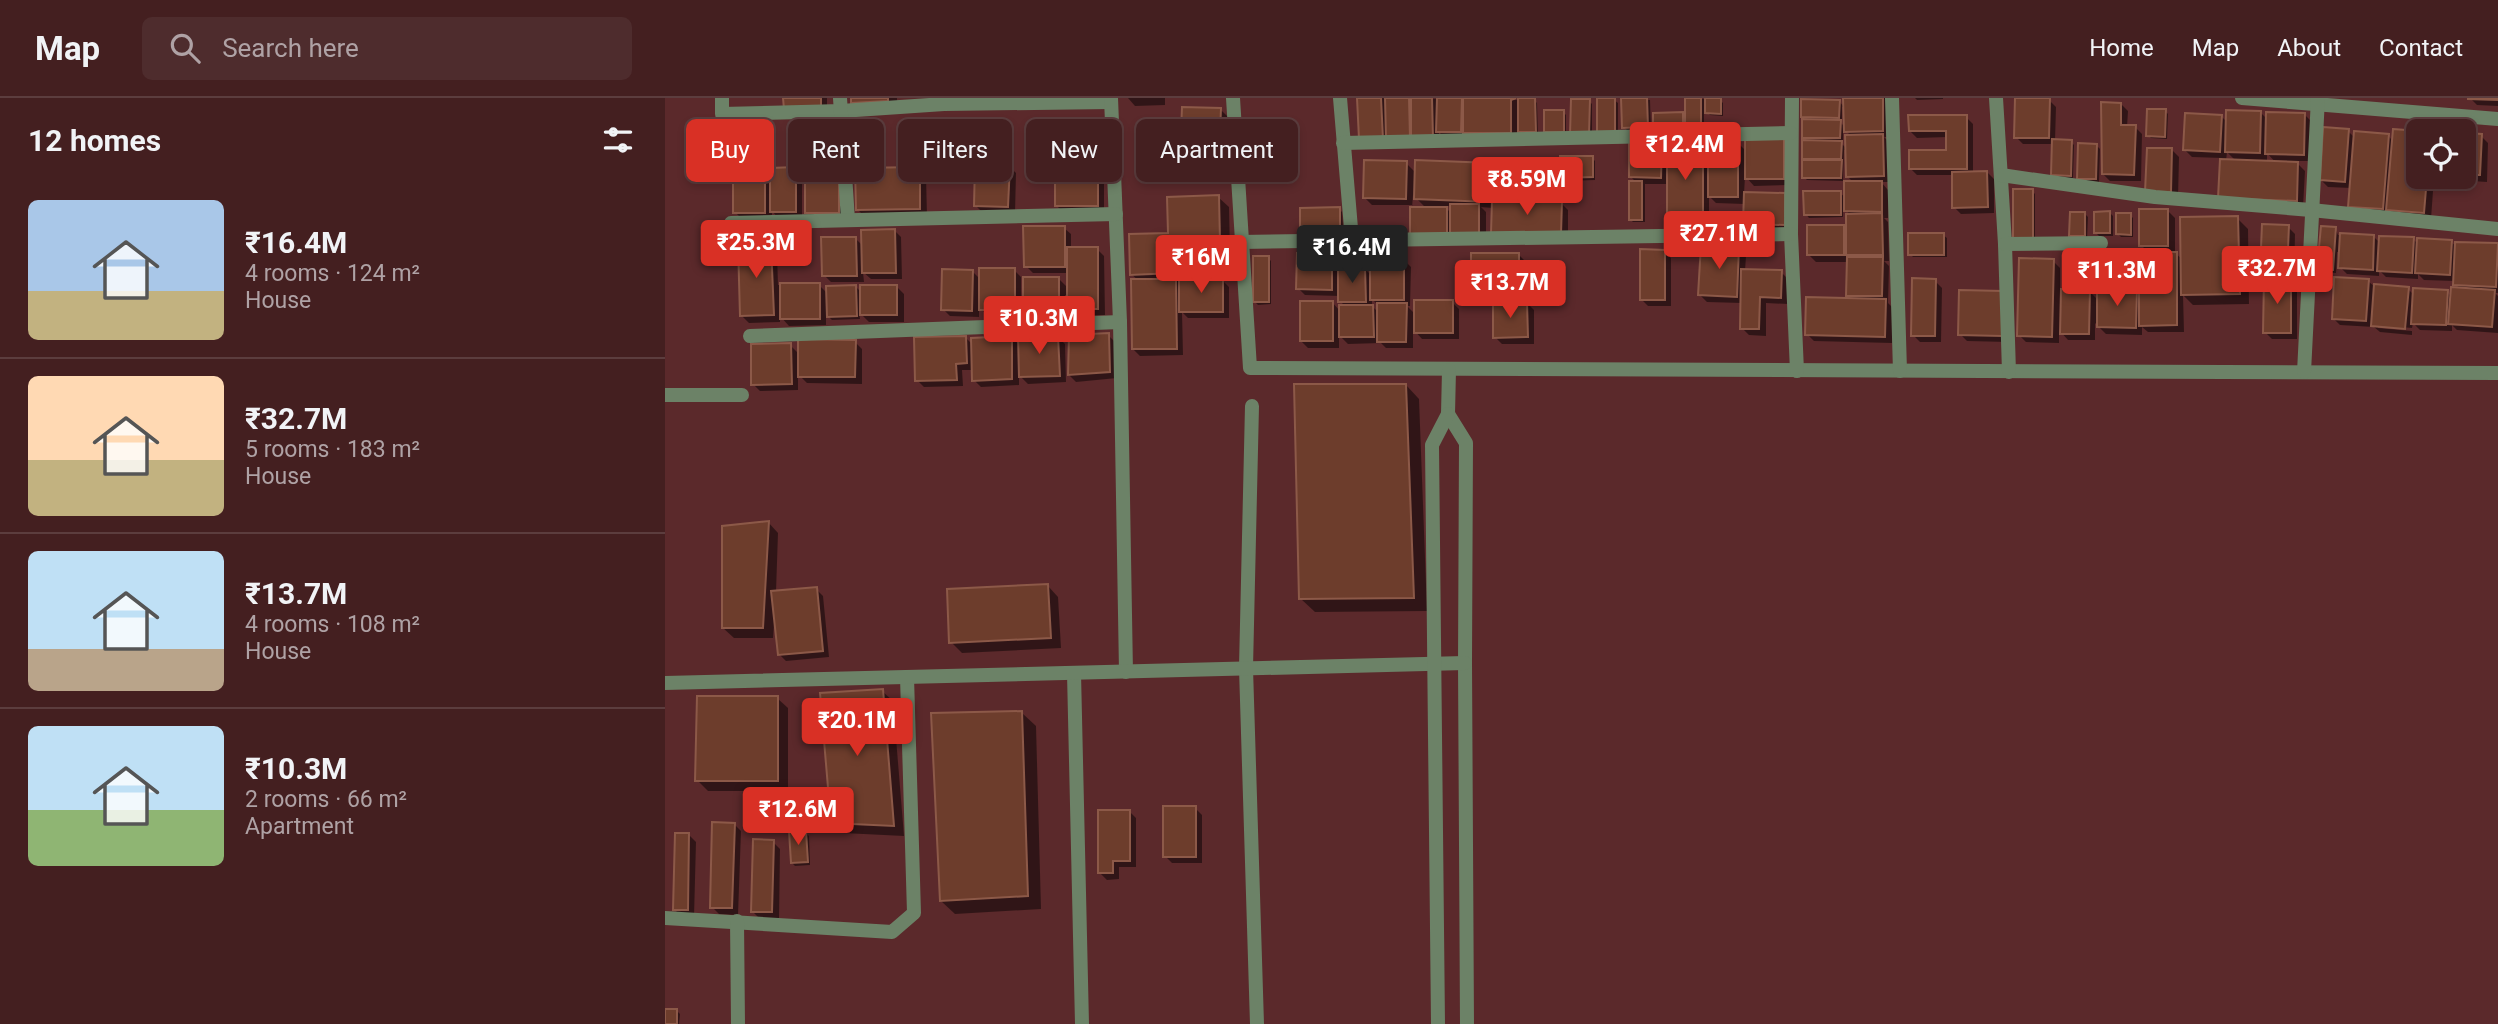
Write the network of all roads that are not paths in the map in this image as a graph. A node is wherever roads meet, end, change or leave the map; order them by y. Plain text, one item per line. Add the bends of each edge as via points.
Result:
1 (722, 98) edge
2 (1233, 98) edge
3 (1340, 98) edge
4 (1792, 98) edge
5 (1892, 98) edge
6 (1996, 98) edge
7 (2242, 98) edge
8 (1111, 100) edge
9 (944, 101) edge
10 (2318, 101) edge
11 (840, 104) edge
12 (2416, 105) edge
13 (2498, 119) edge
14 (1791, 133) junction
15 (1343, 143) junction
16 (2001, 175) junction
17 (2311, 210) junction
18 (1116, 214) junction
19 (848, 220) junction
20 (731, 223) dead end
21 (2498, 229) edge
22 (1791, 234) junction
23 (1352, 240) junction
24 (1240, 242) junction
25 (2101, 243) dead end
26 (2005, 244) junction
27 (1120, 322) junction
28 (750, 336) dead end
29 (1449, 370) junction
30 (1797, 370) junction
31 (1901, 371) junction
32 (2009, 372) junction
33 (2304, 372) junction
34 (2498, 373) edge
35 (665, 395) edge
36 (742, 395) dead end
37 (1252, 406) dead end
38 (1448, 414) junction
39 (1465, 663) junction
40 (1433, 664) junction
41 (1246, 668) junction
42 (1126, 672) junction
43 (1074, 673) junction
44 (908, 677) junction
45 (665, 683) edge
46 (665, 918) edge
47 (737, 921) junction
48 (738, 1024) edge
49 (1082, 1024) edge
50 (1257, 1024) edge
51 (1438, 1024) edge
52 (1467, 1024) edge

1 - 11 street via 722,114
2 - 24 street
3 - 15 street
4 - 14 street
5 - 31 street
6 - 16 street
7 - 10 street
8 - 9 street
8 - 18 street
9 - 11 street
10 - 12 street
10 - 17 street
11 - 19 street
12 - 13 street
14 - 15 street
14 - 22 street
15 - 23 street
16 - 17 street via 2155,197
16 - 26 street
17 - 21 street
17 - 33 street
18 - 19 street
18 - 27 street
19 - 20 street
22 - 23 street
22 - 30 street
23 - 24 street
24 - 29 street via 1250,368
25 - 26 street
26 - 32 street
27 - 28 street
27 - 42 street
29 - 30 street
29 - 38 street
30 - 31 street
31 - 32 street
32 - 33 street
33 - 34 street
35 - 36 street
37 - 41 street
38 - 39 street via 1466,443
38 - 40 street via 1432,445
39 - 40 street
39 - 52 street
40 - 41 street
40 - 51 street
41 - 42 street
41 - 50 street
42 - 43 street
43 - 44 street
43 - 49 street
44 - 45 street
44 - 47 street via 914,913 892,932
46 - 47 street
47 - 48 street

